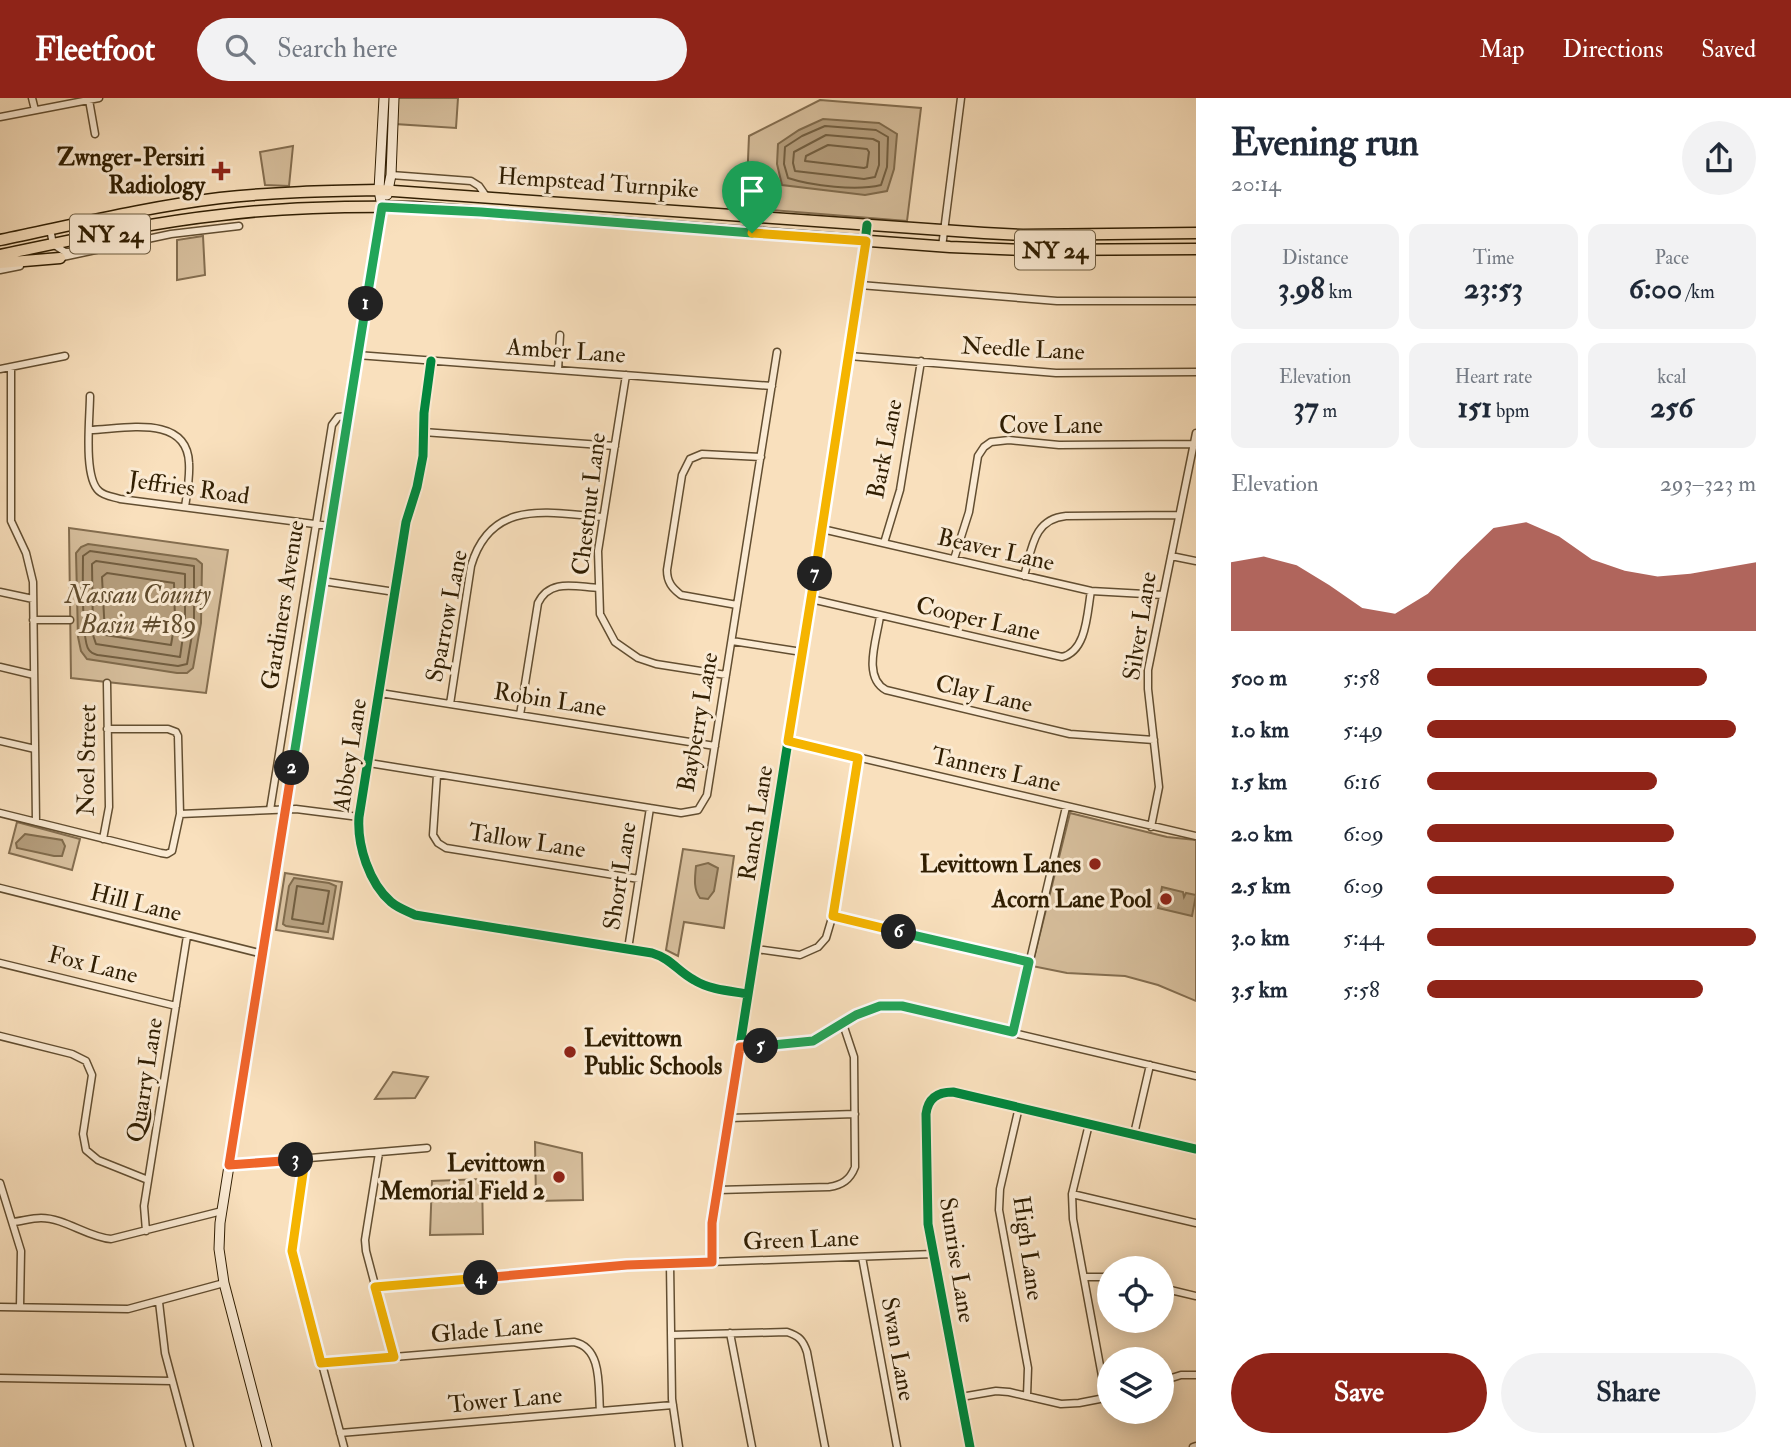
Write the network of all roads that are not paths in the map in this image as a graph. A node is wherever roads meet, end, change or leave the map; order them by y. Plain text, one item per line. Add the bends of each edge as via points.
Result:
1 (32, 98) edge
2 (99, 98) edge
3 (384, 98) edge
4 (394, 98) edge
5 (961, 98) edge
6 (89, 100) junction
7 (35, 110) junction
8 (0, 117) edge
9 (95, 134) dead end
10 (391, 176) junction
11 (384, 190) junction
12 (486, 196) junction
13 (382, 207) junction
14 (867, 225) junction
15 (239, 226) dead end
16 (50, 229) junction
17 (944, 230) junction
18 (1196, 233) edge
19 (0, 240) edge
20 (866, 241) junction
21 (53, 244) junction
22 (942, 247) junction
23 (1196, 249) edge
24 (79, 252) junction
25 (0, 256) edge
26 (60, 258) junction
27 (0, 263) edge
28 (0, 270) edge
29 (860, 285) junction
30 (1196, 300) edge
31 (560, 335) dead end
32 (777, 352) dead end
33 (357, 355) junction
34 (65, 356) dead end
35 (849, 356) junction
36 (431, 360) junction
37 (920, 362) junction
38 (11, 367) junction
39 (0, 369) edge
40 (558, 370) junction
41 (1196, 372) edge
42 (626, 375) junction
43 (772, 387) junction
44 (90, 396) dead end
45 (347, 416) junction
46 (90, 430) junction
47 (424, 432) junction
48 (1196, 433) edge
49 (1194, 444) junction
50 (615, 446) junction
51 (761, 457) junction
52 (185, 507) junction
53 (1179, 515) junction
54 (603, 517) junction
55 (0, 519) edge
56 (11, 522) junction
57 (316, 524) junction
58 (330, 526) junction
59 (822, 529) junction
60 (884, 543) junction
61 (1171, 555) junction
62 (954, 559) junction
63 (1196, 561) edge
64 (1024, 576) junction
65 (322, 581) junction
66 (599, 589) junction
67 (1091, 591) junction
68 (0, 592) edge
69 (395, 592) junction
70 (1163, 595) junction
71 (33, 599) junction
72 (811, 599) junction
73 (737, 605) junction
74 (880, 616) junction
75 (33, 620) junction
76 (70, 620) dead end
77 (732, 641) junction
78 (802, 652) junction
79 (0, 667) edge
80 (34, 675) junction
81 (726, 675) junction
82 (107, 682) dead end
83 (380, 693) junction
84 (450, 704) junction
85 (520, 715) junction
86 (107, 729) junction
87 (1154, 740) junction
88 (0, 741) edge
89 (788, 741) junction
90 (715, 746) junction
91 (35, 749) junction
92 (858, 758) junction
93 (369, 763) junction
94 (437, 775) junction
95 (1066, 807) junction
96 (650, 808) junction
97 (270, 810) junction
98 (285, 810) junction
99 (0, 813) edge
100 (180, 814) junction
101 (359, 817) junction
102 (36, 822) junction
103 (1151, 827) junction
104 (1196, 835) edge
105 (103, 839) junction
106 (639, 879) junction
107 (0, 888) edge
108 (833, 916) junction
109 (187, 936) junction
110 (756, 949) junction
111 (628, 950) junction
112 (262, 954) junction
113 (1029, 962) junction
114 (0, 963) edge
115 (748, 993) junction
116 (176, 1006) junction
117 (843, 1024) junction
118 (1013, 1032) junction
119 (0, 1036) edge
120 (740, 1047) junction
121 (1150, 1065) junction
122 (1196, 1076) edge
123 (1020, 1107) junction
124 (855, 1114) junction
125 (729, 1118) junction
126 (1089, 1124) junction
127 (1134, 1134) junction
128 (427, 1148) dead end
129 (1196, 1149) edge
130 (379, 1153) junction
131 (305, 1159) junction
132 (229, 1165) junction
133 (148, 1180) junction
134 (0, 1183) edge
135 (718, 1190) junction
136 (1072, 1194) junction
137 (222, 1212) junction
138 (13, 1222) junction
139 (1196, 1223) edge
140 (146, 1231) junction
141 (934, 1254) junction
142 (862, 1257) junction
143 (712, 1262) junction
144 (670, 1264) junction
145 (1084, 1276) junction
146 (1097, 1276) edge
147 (224, 1283) junction
148 (375, 1287) junction
149 (1174, 1291) edge
150 (1196, 1296) edge
151 (159, 1301) junction
152 (0, 1307) edge
153 (20, 1307) junction
154 (730, 1333) junction
155 (671, 1335) junction
156 (1098, 1347) edge
157 (394, 1357) junction
158 (321, 1363) junction
159 (1196, 1375) edge
160 (1174, 1377) edge
161 (0, 1378) edge
162 (172, 1381) junction
163 (1027, 1396) junction
164 (961, 1397) junction
165 (1097, 1399) edge
166 (673, 1405) junction
167 (600, 1411) junction
168 (340, 1433) junction
169 (190, 1447) edge
170 (267, 1447) edge
171 (344, 1447) edge
172 (679, 1447) edge
173 (752, 1447) edge
174 (824, 1447) edge
175 (897, 1447) edge
176 (970, 1447) edge

1 - 7 street
2 - 6 street
3 - 11 main road
4 - 10 main road
5 - 17 street
6 - 7 street
6 - 9 street
7 - 8 street
10 - 11 main road
10 - 12 street via 471,181
11 - 12 main road, Hempstead Turnpike / NY 24
11 - 13 main road, Gardiners Avenue
11 - 16 main road, Hempstead Turnpike / NY 24 via 220,198
12 - 14 main road, Hempstead Turnpike / NY 24
13 - 20 main road, Hempstead Turnpike / NY 24
13 - 21 main road, Hempstead Turnpike / NY 24 via 219,215
13 - 33 main road, Gardiners Avenue
14 - 17 main road, Hempstead Turnpike / NY 24
14 - 20 street, Ranch Lane
15 - 24 street
16 - 19 main road, Hempstead Turnpike / NY 24
16 - 21 street
17 - 18 main road, Hempstead Turnpike / NY 24 via 1023,235
17 - 22 street
20 - 22 main road, Hempstead Turnpike / NY 24
20 - 29 street, Ranch Lane
21 - 24 street via 65,252
21 - 25 main road, Hempstead Turnpike / NY 24
22 - 23 main road, Hempstead Turnpike / NY 24
24 - 26 street
26 - 27 main road
26 - 28 street
29 - 30 street via 1057,301
29 - 35 street, Ranch Lane
31 - 40 street
32 - 43 street, Bayberry Lane
33 - 36 street, Amber Lane
33 - 45 main road, Gardiners Avenue
34 - 38 street
35 - 37 street, Needle Lane
35 - 59 street, Ranch Lane
36 - 40 street, Amber Lane
36 - 47 street, Abbey Lane
37 - 41 street, Needle Lane via 1056,373
37 - 60 street, Bark Lane via 900,490
38 - 39 street
38 - 56 street
40 - 42 street, Amber Lane
42 - 43 street, Amber Lane
42 - 50 street, Chestnut Lane
43 - 51 street, Bayberry Lane
44 - 46 street, Jeffries Road
45 - 57 street, Gardiners Avenue via 338,417 332,425
45 - 58 main road, Gardiners Avenue
46 - 52 street, Jeffries Road via 89,463 97,489 120,499
46 - 52 street via 156,428 177,435 184,441 190,463
47 - 50 street
47 - 69 street, Abbey Lane
48 - 49 street, Silver Lane
49 - 53 street, Silver Lane
49 - 62 street, Cove Lane via 991,442 978,456 969,512
50 - 54 street, Chestnut Lane
51 - 73 street, Bayberry Lane
51 - 73 street via 702,454 690,459 682,475 668,581 681,595
52 - 57 street, Jeffries Road
53 - 61 street, Silver Lane
53 - 64 street via 1052,518 1038,530
54 - 66 street, Chestnut Lane
54 - 84 street, Sparrow Lane via 526,512 486,535 471,566
55 - 56 street
56 - 71 street via 30,566
57 - 58 street, Jeffries Road
57 - 97 street, Gardiners Avenue
58 - 65 main road, Gardiners Avenue
59 - 60 street, Beaver Lane
59 - 72 street, Ranch Lane
60 - 62 street, Beaver Lane
61 - 63 street
61 - 70 street, Silver Lane
62 - 64 street, Beaver Lane
64 - 67 street, Beaver Lane
65 - 69 street
65 - 98 main road, Gardiners Avenue
66 - 81 street, Chestnut Lane via 604,625 629,653 656,664
66 - 85 street via 557,586 541,597
67 - 70 street, Beaver Lane
67 - 74 street, Cooper Lane via 1079,643 1074,652 1062,657
68 - 71 street
69 - 83 street, Abbey Lane
70 - 87 street, Silver Lane via 1148,670
71 - 75 street
72 - 74 street, Cooper Lane
72 - 78 street, Ranch Lane
73 - 77 street, Bayberry Lane
74 - 87 street, Clay Lane via 872,673 886,690 1070,734
75 - 76 street
75 - 80 street
77 - 78 street
77 - 81 street, Bayberry Lane
78 - 89 street, Ranch Lane
79 - 80 street
80 - 91 street
81 - 90 street, Bayberry Lane
82 - 86 street, Noel Street
83 - 84 street, Robin Lane
83 - 93 street, Abbey Lane
84 - 85 street, Robin Lane
85 - 90 street, Robin Lane
86 - 100 street via 176,732
86 - 105 street, Noel Street via 109,807
87 - 103 street, Silver Lane via 1158,787
88 - 91 street
89 - 92 street, Tanners Lane
89 - 110 street, Ranch Lane
90 - 96 street, Bayberry Lane via 707,795 698,810 681,813
91 - 102 street
92 - 95 street, Tanners Lane
92 - 108 street
93 - 94 street, Bayberry Lane
93 - 101 street, Abbey Lane
94 - 96 street, Bayberry Lane
94 - 106 street, Tallow Lane via 433,835 446,848
95 - 103 street, Tanners Lane
95 - 113 street
96 - 106 street, Short Lane
97 - 98 street
97 - 100 street
98 - 101 street
98 - 112 main road, Gardiners Avenue
99 - 102 street
100 - 105 street via 173,851 167,854
101 - 111 street, Abbey Lane via 363,856 385,896 401,909 430,918
102 - 105 street
103 - 104 street, Tanners Lane
106 - 111 street, Short Lane
107 - 109 street, Hill Lane
108 - 110 street via 826,938 809,953
108 - 113 street
109 - 112 street, Hill Lane
109 - 116 street, Quarry Lane
110 - 115 street, Ranch Lane
111 - 115 street, Abbey Lane via 664,957 702,985
112 - 132 main road, Gardiners Avenue
113 - 118 street
114 - 116 street, Fox Lane
115 - 120 street, Ranch Lane
116 - 133 street, Quarry Lane
117 - 118 street via 867,1010 894,1005
117 - 120 street via 803,1044
117 - 124 street via 854,1057
118 - 121 street
119 - 133 street via 86,1061 92,1075 83,1134 86,1150 98,1160
120 - 125 street, Ranch Lane
121 - 122 street
121 - 127 street
123 - 126 street, Sunrise Lane
123 - 141 street, Sunrise Lane via 953,1092 939,1094 929,1102 927,1206
123 - 163 street, High Lane via 999,1210 1028,1368
124 - 125 street
124 - 135 street via 855,1167 843,1184
125 - 135 street, Ranch Lane
126 - 127 street, Sunrise Lane
126 - 136 street
127 - 129 street, Sunrise Lane
128 - 130 street
130 - 131 street
130 - 148 street via 365,1240
131 - 132 street
131 - 158 street via 292,1251
132 - 137 main road, Gardiners Avenue
133 - 140 street, Quarry Lane
134 - 138 street
135 - 143 street, Ranch Lane
136 - 139 street
136 - 145 street
137 - 140 street
137 - 147 main road, Gardiners Avenue via 219,1249
138 - 140 street via 41,1218 104,1238
138 - 153 street via 20,1251
141 - 142 street, Green Lane
141 - 164 street, Sunrise Lane
142 - 143 street, Green Lane
142 - 175 street, Swan Lane
143 - 144 street, Green Lane
144 - 148 street, Green Lane
144 - 155 street
145 - 146 street
145 - 156 street
147 - 151 street
147 - 170 main road, Gardiners Avenue
148 - 157 street
149 - 150 street
151 - 153 street via 128,1308
151 - 162 street
152 - 153 street
154 - 155 street
154 - 173 street
154 - 174 street via 787,1332 801,1339
155 - 166 street
157 - 158 street, Glade Lane
157 - 167 street, Glade Lane via 582,1343 594,1356
158 - 168 street
159 - 160 street
161 - 162 street
162 - 169 street
163 - 164 street via 996,1391
163 - 165 street via 1061,1404
164 - 176 street, Sunrise Lane
166 - 167 street, Tower Lane
166 - 172 street
167 - 168 street, Tower Lane
168 - 171 street

